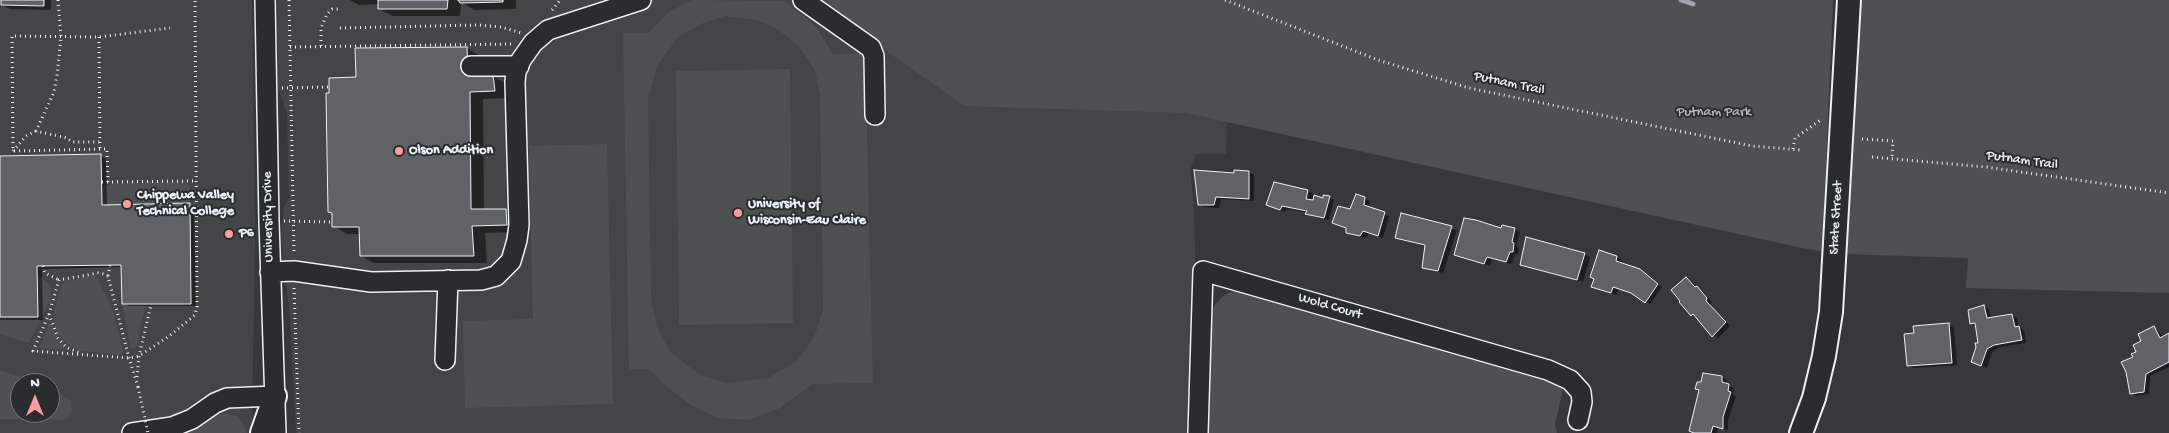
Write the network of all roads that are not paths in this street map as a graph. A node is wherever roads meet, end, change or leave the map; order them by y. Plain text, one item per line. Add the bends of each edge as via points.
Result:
1 (265, 0) edge
2 (641, 0) edge
3 (803, 0) edge
4 (1848, 0) edge
5 (470, 66) dead end
6 (519, 66) junction
7 (875, 115) dead end
8 (270, 272) junction
9 (448, 280) junction
10 (445, 360) dead end
11 (275, 396) junction
12 (1578, 420) dead end
13 (132, 433) edge
14 (262, 433) edge
15 (276, 433) edge
16 (1198, 433) edge
17 (1801, 433) edge

1 - 8 street, University Drive
2 - 6 street via 548,30
3 - 7 street via 871,48 874,56
4 - 17 main road, State Street via 1831,312 1816,390
5 - 6 street
6 - 9 street via 515,82 519,225 515,250 511,261 496,276 481,280
8 - 9 street via 294,270 371,282
8 - 11 street, University Drive
9 - 10 street
11 - 13 street via 227,398 172,427
11 - 14 main road
11 - 15 street, University Drive
12 - 16 street, Wold Court via 1581,392 1570,380 1548,370 1202,271

